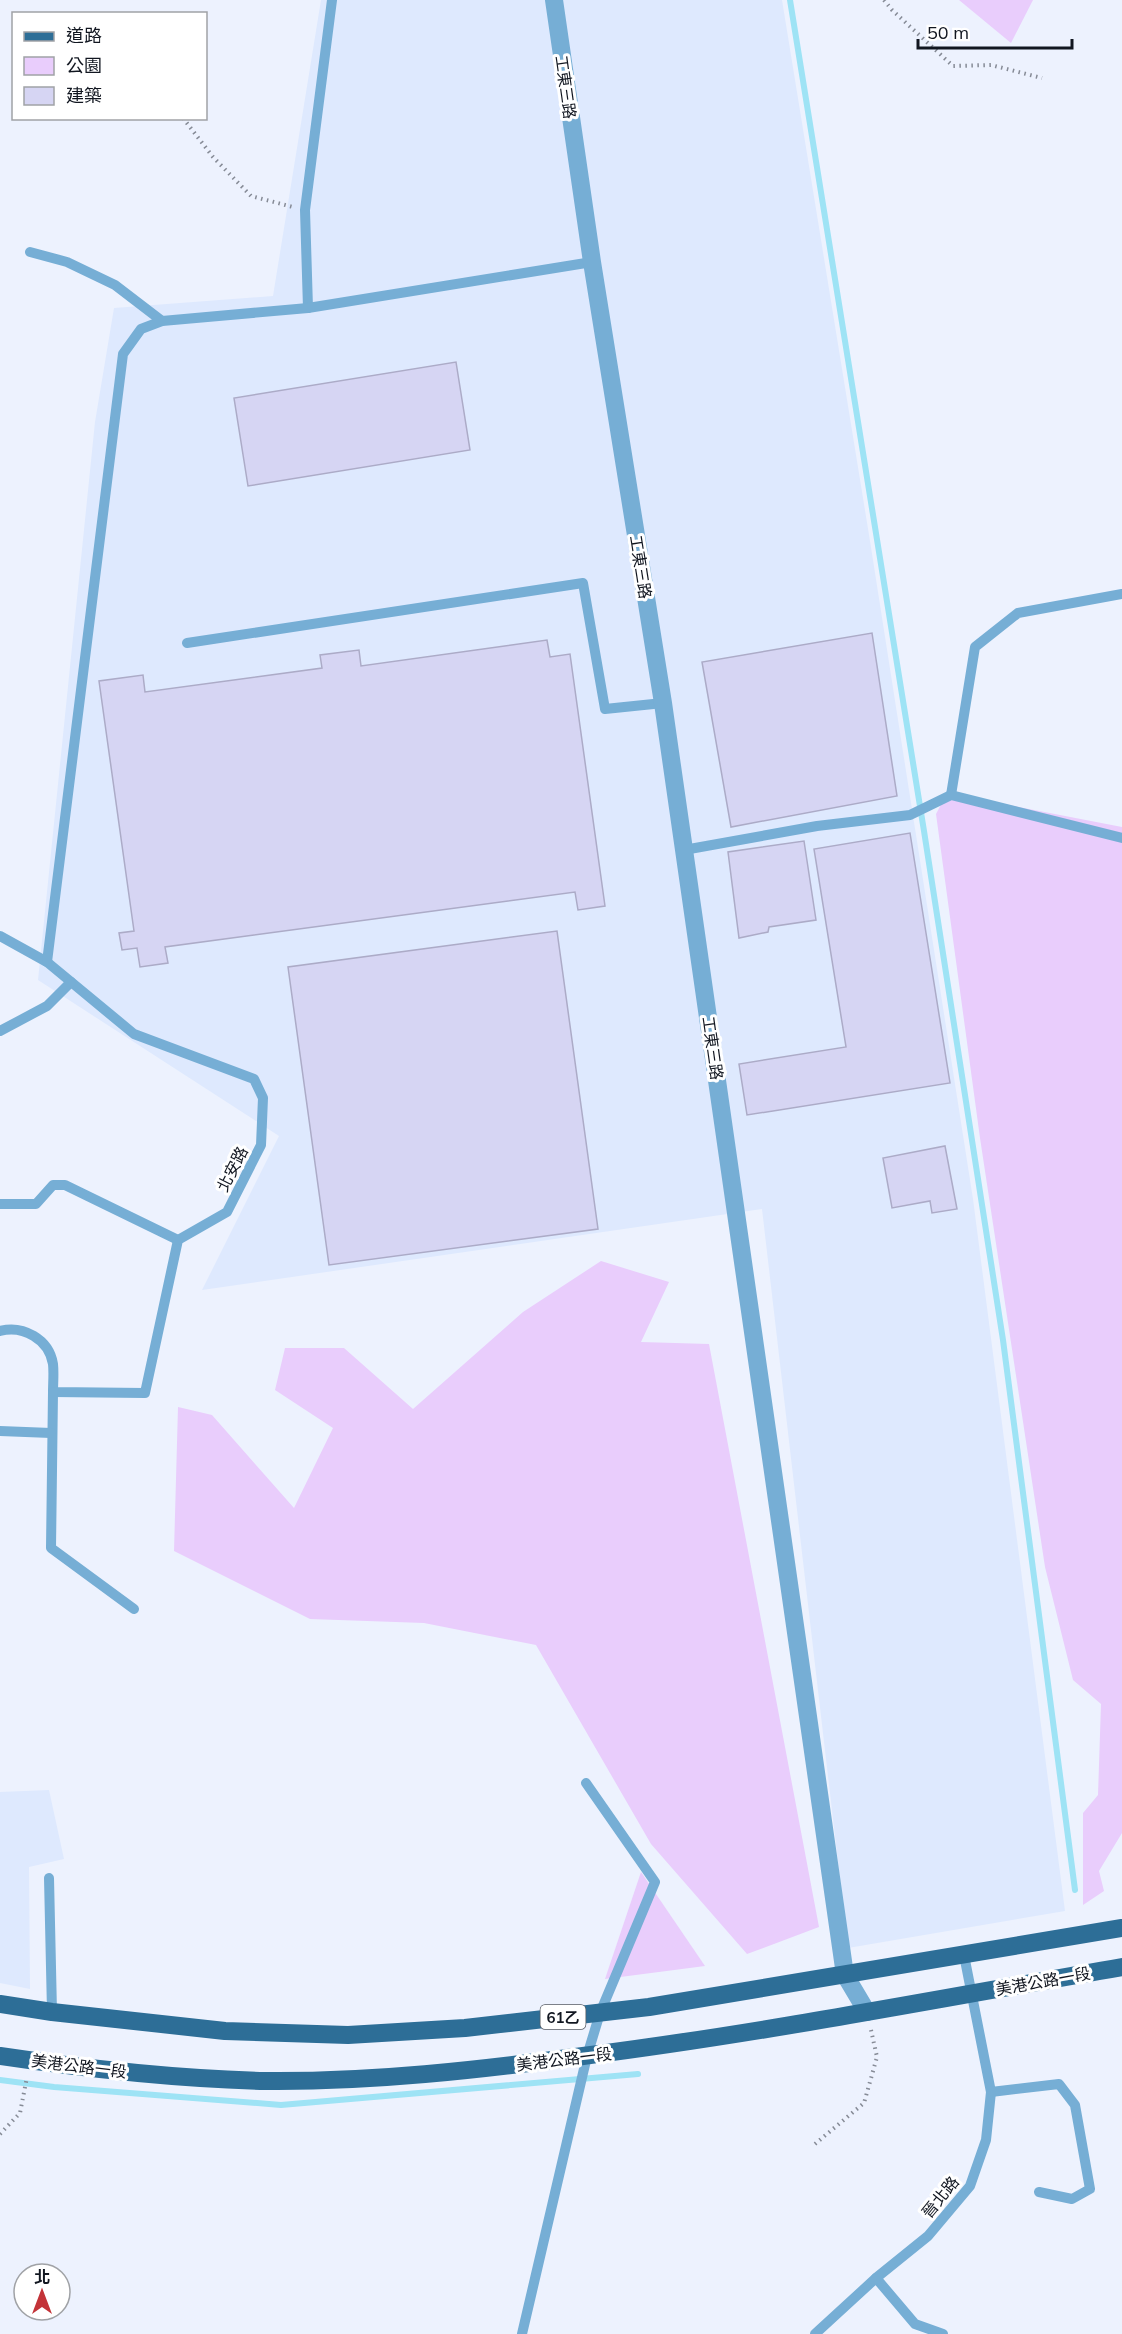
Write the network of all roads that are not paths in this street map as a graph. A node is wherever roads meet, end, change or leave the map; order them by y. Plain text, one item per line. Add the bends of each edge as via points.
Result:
1 (332, 0) edge
2 (554, 0) edge
3 (30, 252) dead end
4 (592, 262) junction
5 (308, 308) junction
6 (162, 321) junction
7 (1122, 594) edge
8 (187, 643) dead end
9 (663, 703) junction
10 (951, 795) junction
11 (1122, 838) edge
12 (684, 850) junction
13 (0, 936) edge
14 (47, 962) junction
15 (71, 982) junction
16 (0, 1030) edge
17 (0, 1204) edge
18 (178, 1240) junction
19 (0, 1331) edge
20 (53, 1392) junction
21 (0, 1431) edge
22 (51, 1433) junction
23 (134, 1608) dead end
24 (586, 1784) dead end
25 (49, 1878) dead end
26 (1122, 1928) edge
27 (964, 1955) junction
28 (1122, 1967) edge
29 (845, 1975) junction
30 (972, 1993) junction
31 (0, 2004) edge
32 (52, 2013) junction
33 (600, 2013) junction
34 (867, 2013) junction
35 (0, 2056) edge
36 (587, 2056) junction
37 (991, 2092) junction
38 (1039, 2192) dead end
39 (876, 2278) junction
40 (522, 2334) edge
41 (815, 2334) edge
42 (943, 2334) edge

1 - 5 lane via 305,210
2 - 4 street, 工東三路
3 - 6 lane via 67,262 115,285
4 - 5 lane
4 - 9 street, 工東三路
5 - 6 lane
6 - 14 lane via 141,329 123,354
7 - 10 lane via 1018,613 975,647
8 - 9 lane via 583,584 605,709
9 - 12 street, 工東三路
10 - 11 lane
10 - 12 lane via 910,815 817,826
12 - 29 street, 工東三路
13 - 14 lane, 北安路
14 - 15 lane, 北安路
15 - 16 lane via 47,1006
15 - 18 lane, 北安路 via 134,1034 254,1078 263,1098 261,1145 227,1212
17 - 18 lane via 36,1204 53,1185 65,1185
18 - 20 lane via 145,1394
19 - 20 lane via 10,1328 41,1340 53,1362
20 - 22 lane
21 - 22 lane
22 - 23 lane via 51,1548
24 - 33 lane via 656,1882
25 - 32 lane
26 - 27 main road, 61乙
27 - 29 main road, 61乙
27 - 30 lane, 晉北路
28 - 30 main road, 美港公路一段
29 - 33 main road, 61乙
29 - 34 street
30 - 34 main road, 美港公路一段
30 - 37 lane, 晉北路
31 - 32 main road, 61乙
32 - 33 main road, 61乙 via 225,2031 348,2035 465,2028
33 - 36 lane
34 - 36 main road, 美港公路一段
35 - 36 main road, 美港公路一段 via 148,2073 266,2081 394,2077
36 - 40 lane
37 - 38 lane via 1059,2084 1076,2105 1090,2189 1072,2199
37 - 39 lane, 晉北路 via 986,2140 970,2186 928,2236
39 - 41 lane, 晉北路
39 - 42 lane via 915,2324

